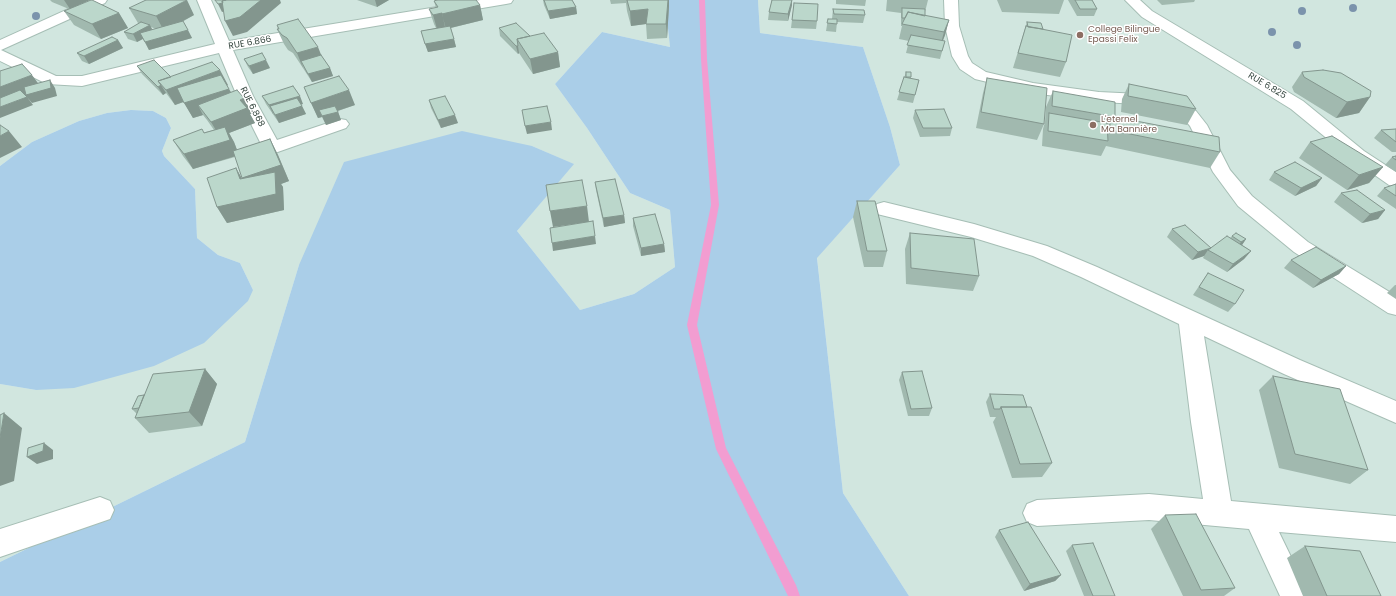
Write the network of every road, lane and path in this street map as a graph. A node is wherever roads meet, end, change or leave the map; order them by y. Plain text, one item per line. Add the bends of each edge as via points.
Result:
1 (100, 0) edge
2 (204, 0) edge
3 (506, 0) edge
4 (951, 0) edge
5 (1132, 0) edge
6 (0, 46) edge
7 (224, 47) junction
8 (0, 55) edge
9 (340, 124) dead end
10 (1396, 181) edge
11 (884, 209) dead end
12 (1396, 307) edge
13 (1190, 319) junction
14 (1396, 412) edge
15 (100, 510) dead end
16 (1037, 513) dead end
17 (1219, 513) junction
18 (1257, 516) junction
19 (1396, 529) edge
20 (0, 543) edge
21 (1295, 596) edge

1 - 6 street
2 - 7 street, RUE 6.868
3 - 7 street, RUE 6.866
4 - 12 street via 952,26 960,56 966,66 981,76 1033,88 1099,97 1140,99 1171,105 1190,115 1198,125 1222,172 1245,201 1301,247
5 - 10 street, RUE 6.825 via 1147,14 1297,105 1358,155
7 - 8 street, RUE 6.866 via 82,81 53,81
7 - 9 street, RUE 6.868 via 245,96 272,148
11 - 13 street via 974,231 1040,251
13 - 14 street
13 - 17 street
15 - 20 street
16 - 17 street via 1149,507
17 - 18 street
18 - 19 street
18 - 21 street

